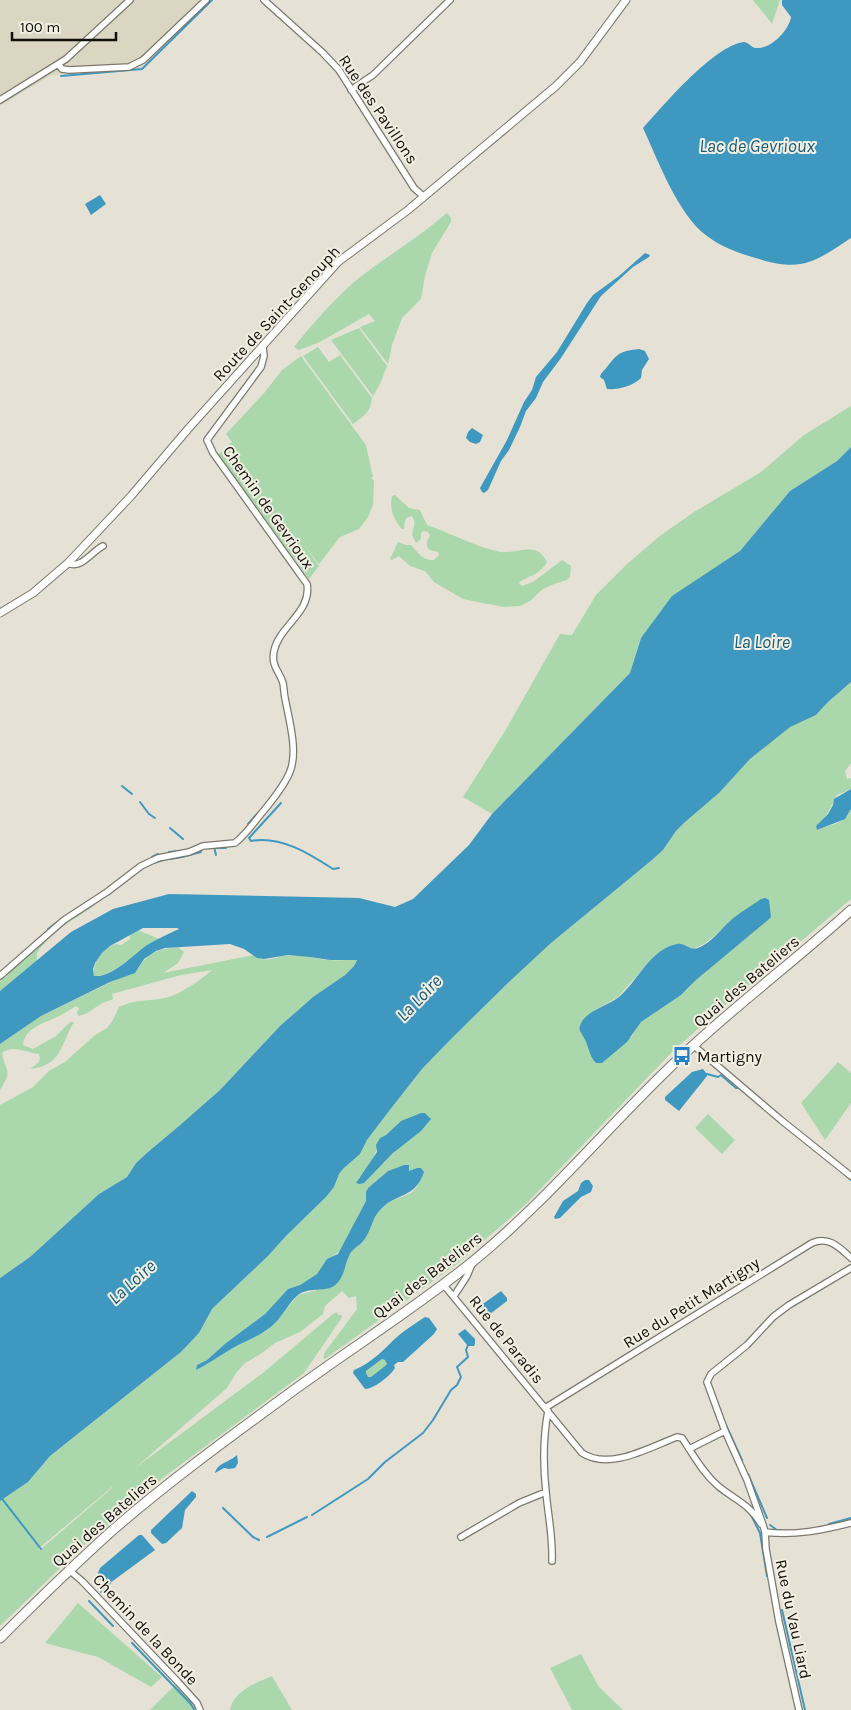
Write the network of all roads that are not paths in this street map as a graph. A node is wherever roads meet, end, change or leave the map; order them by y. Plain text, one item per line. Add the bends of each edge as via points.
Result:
1 (130, 0) edge
2 (206, 0) edge
3 (264, 0) edge
4 (450, 0) edge
5 (626, 0) edge
6 (58, 65) junction
7 (351, 90) junction
8 (0, 100) edge
9 (423, 196) junction
10 (263, 347) junction
11 (103, 546) dead end
12 (68, 563) junction
13 (0, 613) edge
14 (851, 910) edge
15 (0, 976) edge
16 (694, 1045) junction
17 (851, 1176) edge
18 (851, 1258) edge
19 (472, 1262) junction
20 (851, 1268) edge
21 (443, 1284) junction
22 (454, 1296) junction
23 (546, 1410) junction
24 (725, 1431) junction
25 (689, 1450) junction
26 (546, 1492) junction
27 (851, 1523) edge
28 (765, 1532) junction
29 (461, 1537) dead end
30 (552, 1561) dead end
31 (69, 1570) junction
32 (0, 1638) edge
33 (200, 1710) edge
34 (799, 1710) edge

1 - 6 street
2 - 6 street via 144,60 134,65 69,70
3 - 7 street, Rue des Pavillons via 323,53
4 - 7 street via 373,75
5 - 9 street, Route de Saint-Genouph via 580,62 556,86
6 - 8 street
7 - 9 street, Rue des Pavillons via 414,188
9 - 10 street, Route de Saint-Genouph via 338,262
10 - 12 street, Route de Saint-Genouph
10 - 15 street, Chemin de Gevrioux via 260,367 207,440 307,584 307,598 280,639 274,657 289,713 293,760 290,773 277,794 235,843 203,846 141,866 64,920
11 - 12 street via 80,564 73,566
12 - 13 street, Route de Saint-Genouph via 33,593
14 - 16 main road, Quai des Bateliers
16 - 17 street
16 - 19 main road, Quai des Bateliers via 544,1197
18 - 23 street, Rue du Petit Martigny via 830,1241 812,1243
19 - 21 main road, Quai des Bateliers
19 - 22 street
20 - 24 street via 780,1311 747,1345 711,1374 708,1384
21 - 22 street, Rue de Paradis
21 - 31 main road, Quai des Bateliers via 198,1462 128,1517
22 - 23 street, Rue de Paradis
23 - 25 street via 582,1454 592,1458 620,1459 677,1438 682,1438
23 - 26 street
24 - 25 street
24 - 28 street
25 - 28 street via 718,1486 755,1514
26 - 29 street via 519,1503
26 - 30 street via 553,1543
27 - 28 street via 816,1531
28 - 34 street, Rue du Vau Liard via 779,1622
31 - 32 main road, Quai des Bateliers
31 - 33 street, Chemin de la Bonde via 178,1682

